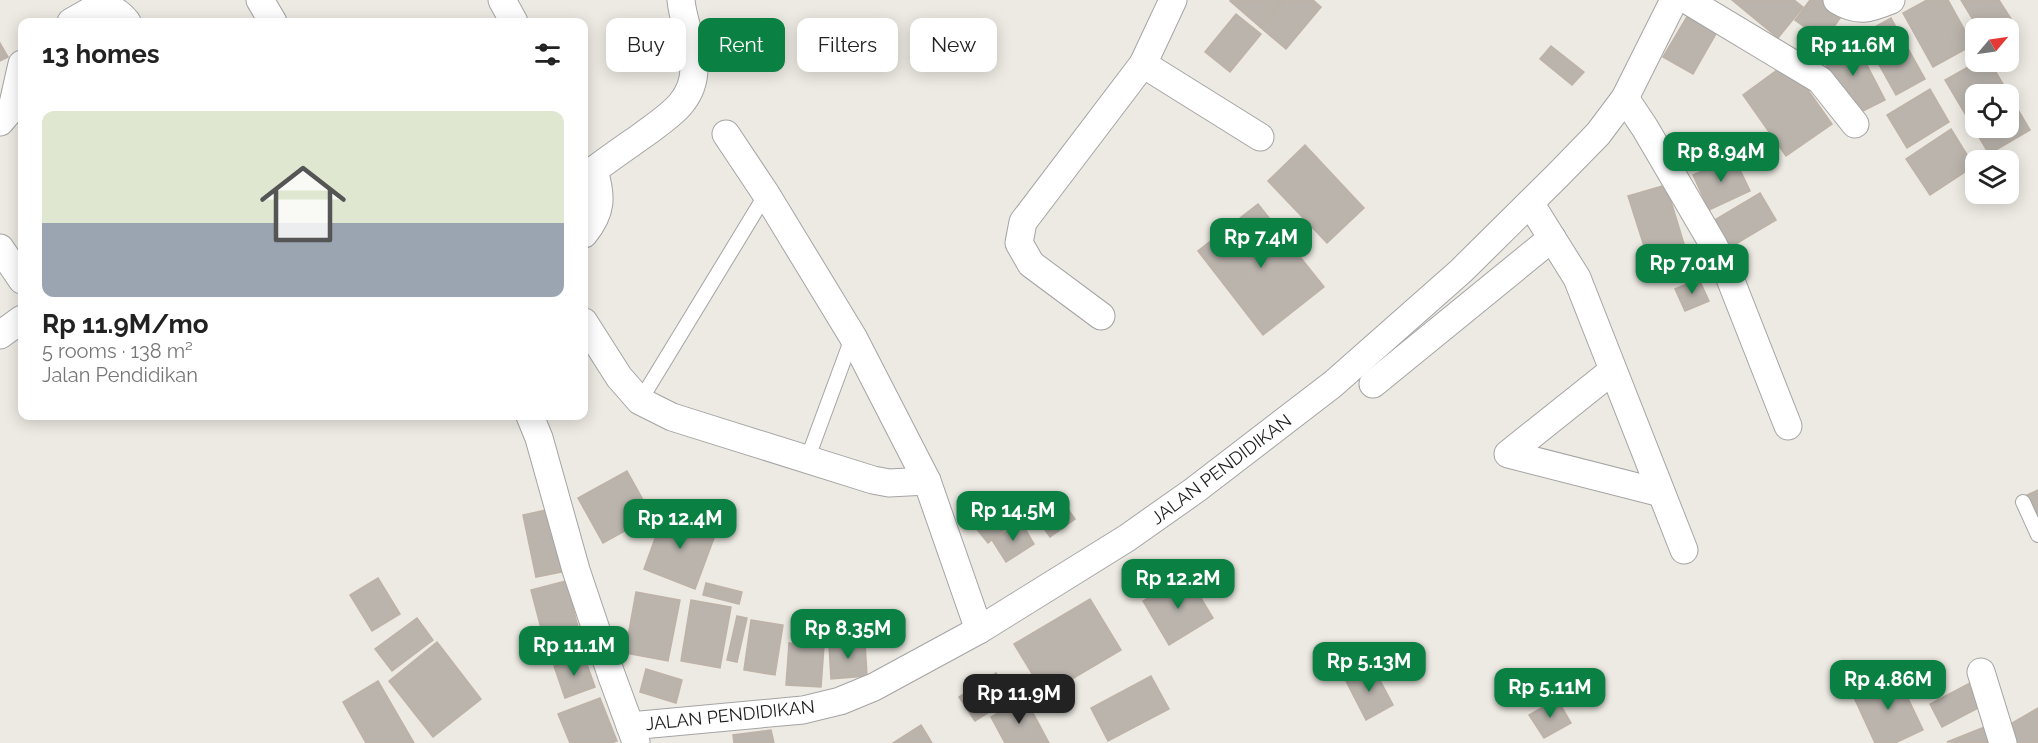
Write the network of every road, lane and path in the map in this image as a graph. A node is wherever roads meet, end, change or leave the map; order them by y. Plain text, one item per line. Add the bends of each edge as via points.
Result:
1 (260, 0) edge
2 (502, 0) edge
3 (681, 0) edge
4 (1173, 0) edge
5 (1674, 0) edge
6 (1687, 0) edge
7 (1837, 0) edge
8 (1891, 0) edge
9 (78, 18) edge
10 (124, 18) edge
11 (271, 18) edge
12 (512, 18) edge
13 (1143, 64) junction
14 (18, 82) edge
15 (1624, 98) junction
16 (0, 122) edge
17 (1856, 124) dead end
18 (726, 134) dead end
19 (1260, 137) dead end
20 (589, 161) edge
21 (766, 194) junction
22 (1530, 203) junction
23 (588, 229) edge
24 (1552, 238) junction
25 (0, 248) edge
26 (18, 274) edge
27 (1101, 316) dead end
28 (18, 322) edge
29 (588, 328) edge
30 (0, 335) edge
31 (853, 337) junction
32 (1612, 371) junction
33 (1373, 384) dead end
34 (640, 401) junction
35 (531, 420) edge
36 (1788, 426) dead end
37 (807, 460) junction
38 (927, 481) junction
39 (1661, 493) junction
40 (2023, 502) dead end
41 (2038, 535) edge
42 (1684, 550) dead end
43 (979, 630) junction
44 (1981, 672) dead end
45 (633, 734) edge
46 (2003, 743) edge

1 - 11 street
2 - 12 street
3 - 20 street via 693,53 691,90 668,118
4 - 13 street
5 - 15 street, JALAN PENDIDIKAN
6 - 17 street via 1820,80
7 - 8 street via 1854,9 1871,8
9 - 10 street via 101,5 111,7
13 - 19 street
13 - 27 street via 1023,222 1019,243 1031,264
14 - 16 street via 12,108
15 - 22 street, JALAN PENDIDIKAN via 1598,134
15 - 36 street via 1713,244
18 - 21 street
20 - 23 street via 599,189 599,210
21 - 31 street
21 - 34 lane
22 - 24 street
22 - 43 street, JALAN PENDIDIKAN via 1461,271 1333,384 1248,450 1127,538
24 - 32 street via 1577,278
24 - 33 street
25 - 26 street
28 - 30 street
29 - 34 street via 619,377
31 - 37 lane
31 - 38 street
32 - 39 street
32 - 39 street via 1508,454
34 - 37 street via 672,417
35 - 45 street via 586,599
37 - 38 street via 889,483
38 - 43 street
39 - 42 street
40 - 41 lane
43 - 45 street, JALAN PENDIDIKAN via 840,701 803,710
44 - 46 street

